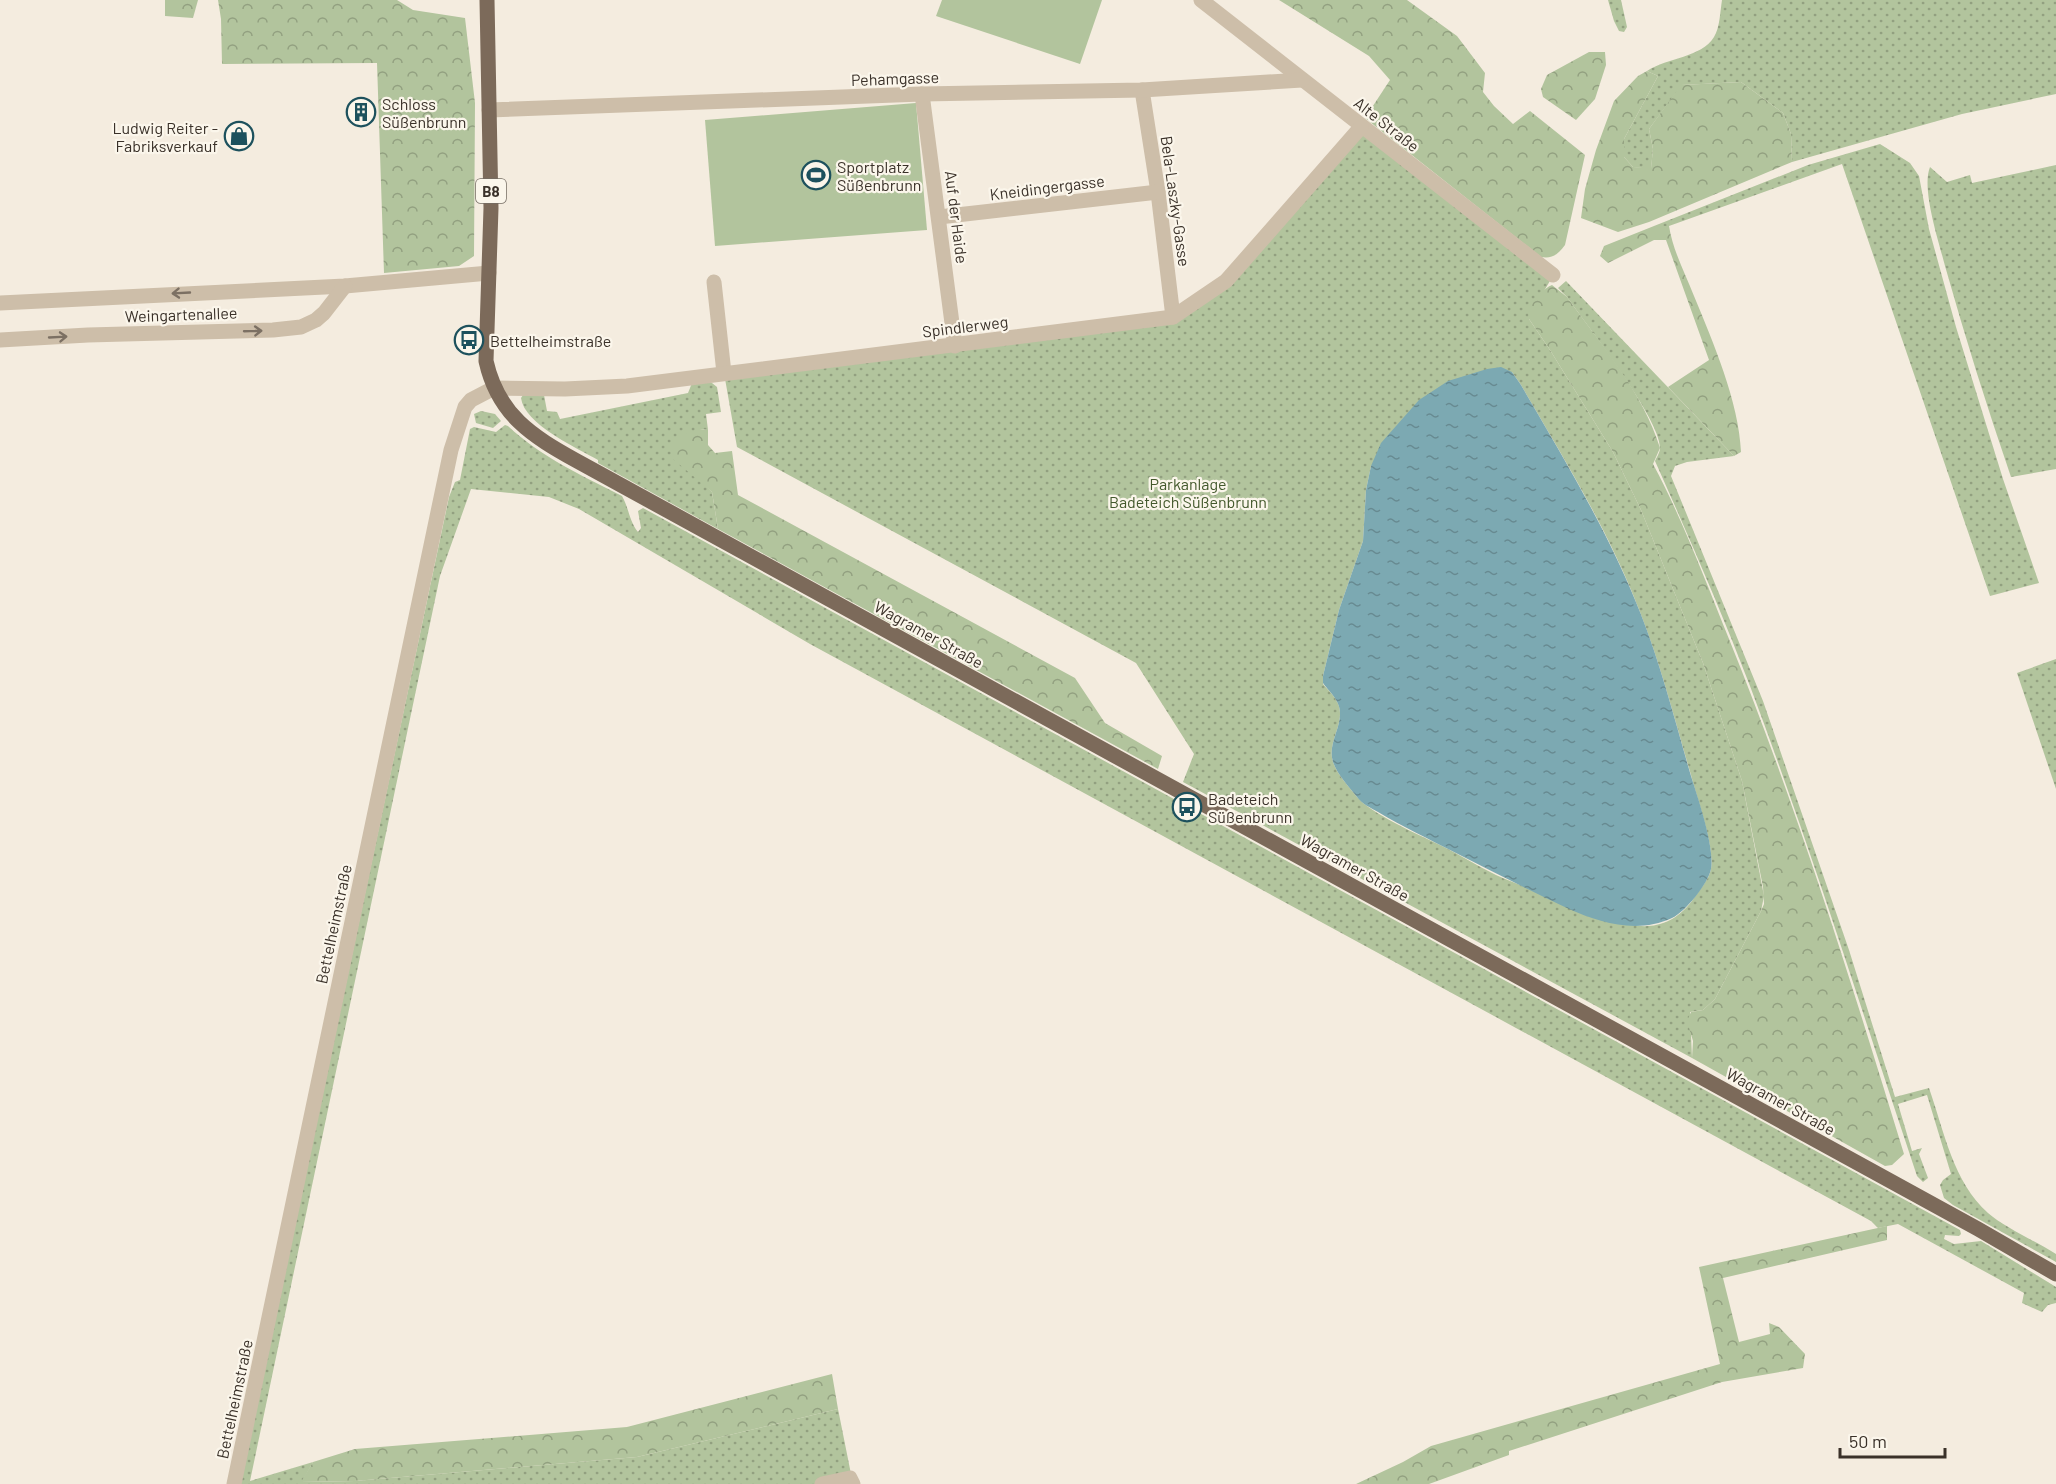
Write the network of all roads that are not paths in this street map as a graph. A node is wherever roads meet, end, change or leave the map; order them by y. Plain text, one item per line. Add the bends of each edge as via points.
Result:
1 (487, 0) edge
2 (1201, 0) edge
3 (1302, 80) junction
4 (1142, 90) junction
5 (922, 94) junction
6 (489, 110) junction
7 (1361, 127) junction
8 (1158, 192) junction
9 (939, 217) junction
10 (489, 273) junction
11 (1553, 275) dead end
12 (714, 282) dead end
13 (345, 286) junction
14 (0, 303) edge
15 (1173, 316) junction
16 (0, 340) edge
17 (955, 346) junction
18 (724, 373) junction
19 (494, 388) junction
20 (2056, 1274) edge
21 (851, 1481) edge
22 (234, 1484) edge
23 (822, 1484) edge

1 - 6 main road, B8
2 - 3 street, Alte Straße
3 - 4 street, Pehamgasse
3 - 7 street, Alte Straße
4 - 5 street, Pehamgasse
4 - 8 street, Bela-Laszky-Gasse
5 - 6 street, Pehamgasse
5 - 9 street, Auf der Haide
6 - 10 main road, B8
7 - 11 street, Alte Straße
7 - 15 street, Spindlerweg via 1226,281
8 - 9 street, Kneidingergasse
8 - 15 street, Bela-Laszky-Gasse
9 - 17 street, Auf der Haide
10 - 13 street, Weingartenallee
10 - 19 main road, B8 via 486,352
12 - 18 street
13 -> 14 street, Weingartenallee
16 -> 13 street, Weingartenallee via 302,327 324,313
15 - 17 street, Spindlerweg
17 - 18 street, Spindlerweg
18 - 19 street, Spindlerweg via 627,386
19 - 20 main road, Wagramer Straße / B8 via 516,420 548,445
19 - 22 street, Bettelheimstraße via 465,407 451,450
21 - 23 street

